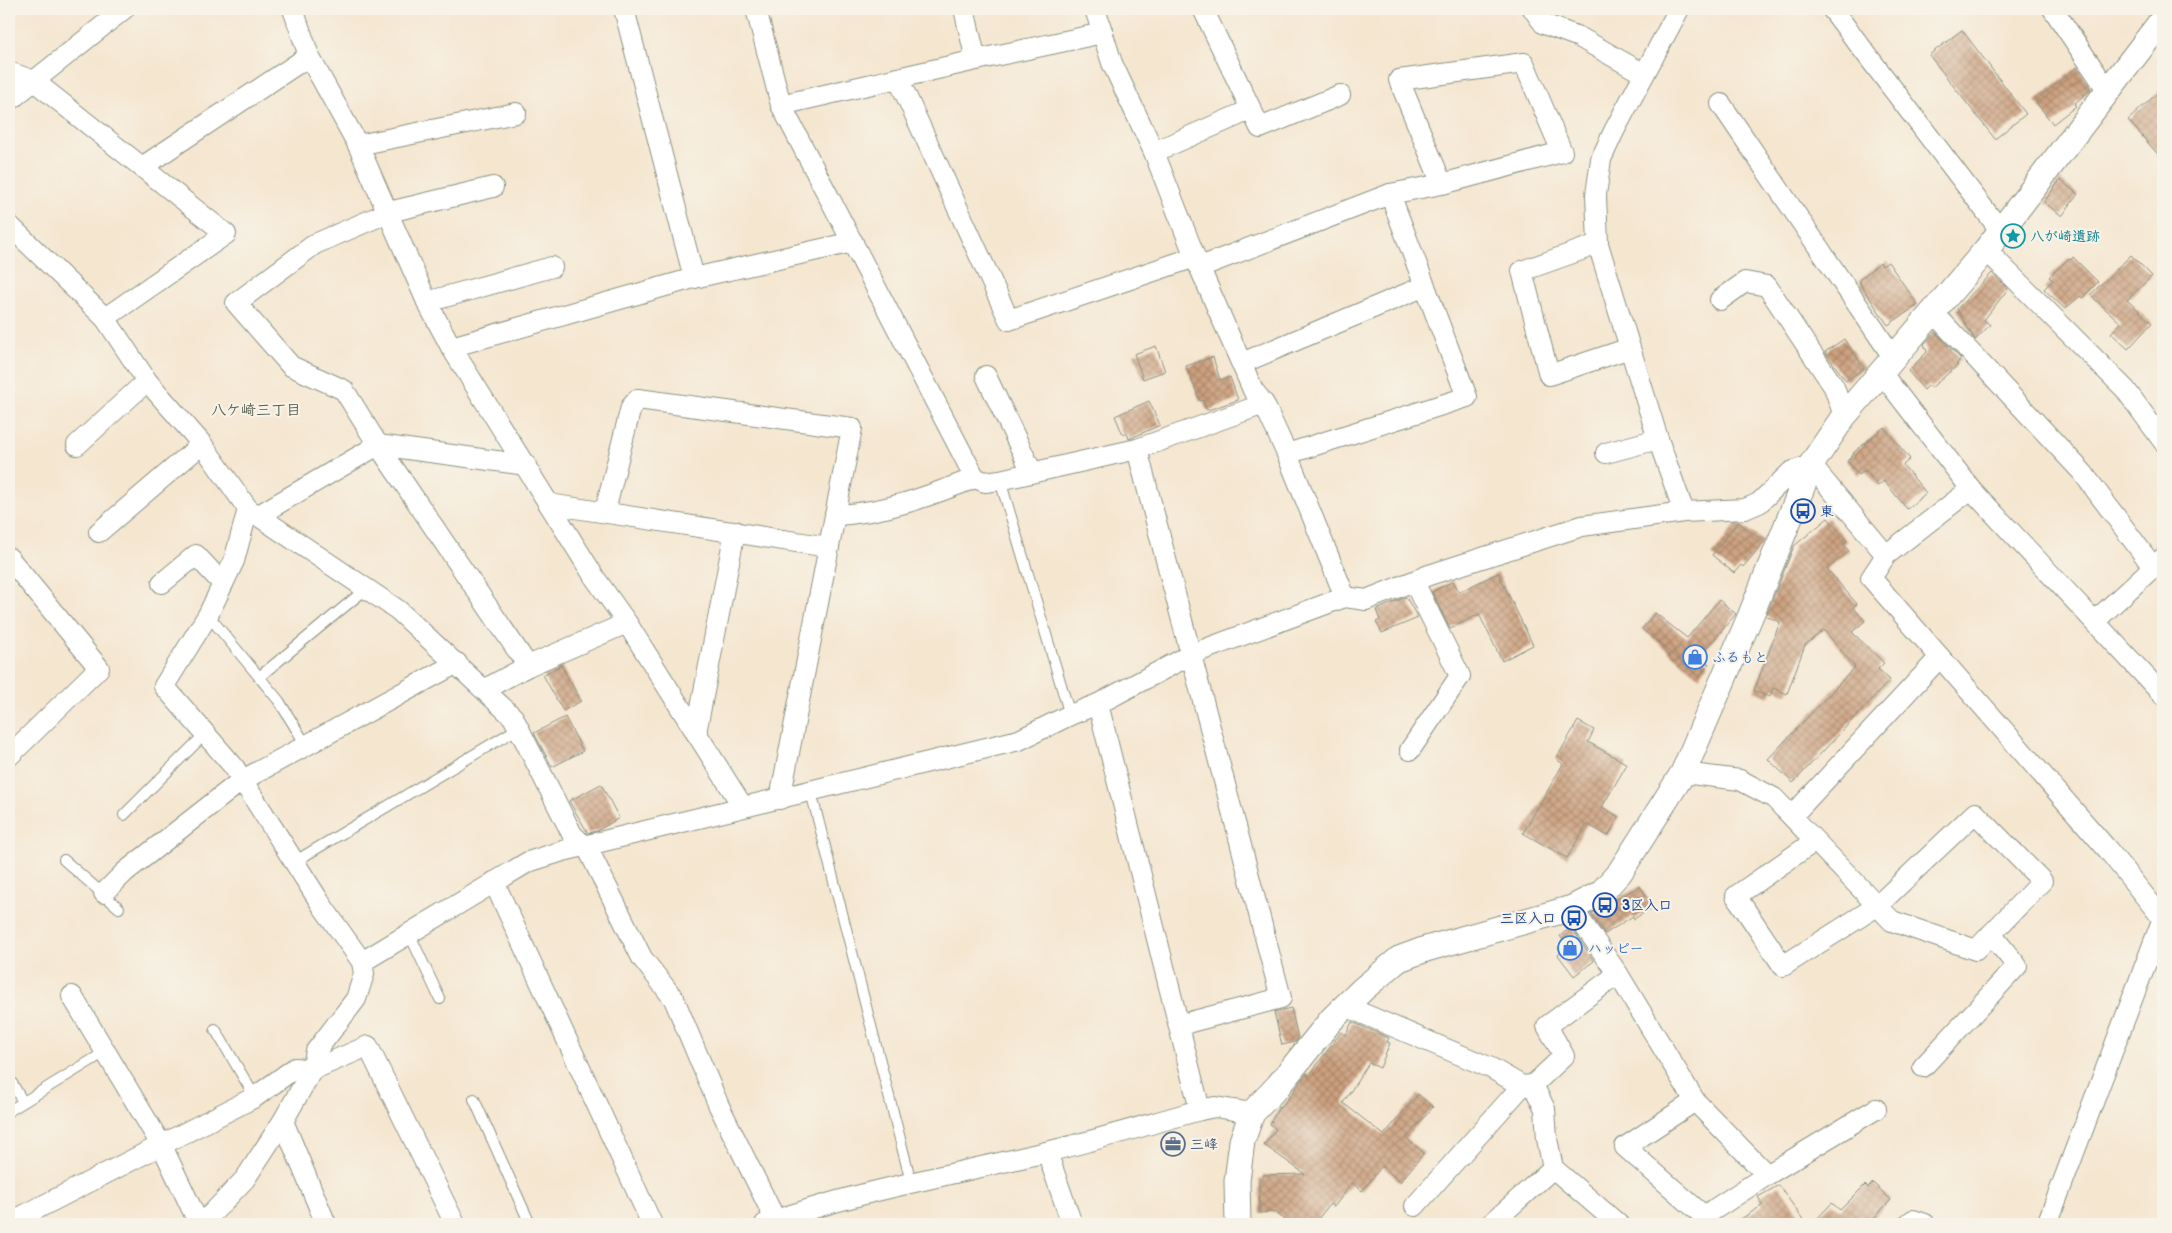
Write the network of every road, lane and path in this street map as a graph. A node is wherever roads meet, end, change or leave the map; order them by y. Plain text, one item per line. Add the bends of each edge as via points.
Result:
1 (124, 9) edge
2 (293, 9) edge
3 (624, 9) edge
4 (756, 9) edge
5 (964, 9) edge
6 (1095, 9) edge
7 (1203, 9) edge
8 (1532, 9) edge
9 (1679, 9) edge
10 (1832, 9) edge
11 (2053, 9) edge
12 (2163, 19) edge
13 (1103, 33) junction
14 (309, 56) junction
15 (976, 60) junction
16 (9, 72) edge
17 (1644, 74) junction
18 (898, 78) junction
19 (34, 82) junction
20 (2108, 91) junction
21 (1340, 95) dead end
22 (9, 101) edge
23 (1720, 104) dead end
24 (782, 105) junction
25 (1250, 110) junction
26 (516, 113) dead end
27 (358, 146) junction
28 (1154, 152) junction
29 (142, 167) junction
30 (1442, 184) junction
31 (493, 187) dead end
32 (1390, 194) junction
33 (389, 212) junction
34 (9, 225) edge
35 (2000, 230) junction
36 (852, 242) junction
37 (1598, 244) junction
38 (1986, 250) junction
39 (1198, 262) junction
40 (552, 267) dead end
41 (694, 278) junction
42 (1425, 286) junction
43 (1720, 300) dead end
44 (427, 302) junction
45 (1932, 311) junction
46 (106, 318) junction
47 (451, 347) junction
48 (1630, 348) junction
49 (1242, 363) junction
50 (1886, 364) junction
51 (986, 376) dead end
52 (147, 381) junction
53 (1264, 404) junction
54 (1844, 416) junction
55 (1658, 439) junction
56 (2163, 441) edge
57 (202, 444) junction
58 (77, 446) dead end
59 (378, 446) junction
60 (1137, 449) junction
61 (1606, 453) dead end
62 (1288, 454) junction
63 (526, 465) junction
64 (1811, 465) junction
65 (1032, 472) junction
66 (975, 478) junction
67 (1000, 480) junction
68 (1971, 489) junction
69 (549, 504) junction
70 (604, 511) junction
71 (253, 512) junction
72 (1684, 512) junction
73 (835, 515) junction
74 (735, 531) junction
75 (99, 532) dead end
76 (829, 547) junction
77 (1886, 554) junction
78 (9, 558) edge
79 (2158, 563) edge
80 (1414, 582) junction
81 (162, 583) dead end
82 (223, 584) junction
83 (366, 589) junction
84 (1346, 597) junction
85 (208, 615) junction
86 (2095, 621) junction
87 (627, 623) junction
88 (1192, 654) junction
89 (1940, 657) junction
90 (457, 663) junction
91 (528, 666) junction
92 (259, 678) junction
93 (485, 689) junction
94 (2163, 696) edge
95 (1098, 704) junction
96 (1070, 715) junction
97 (517, 729) junction
98 (696, 733) junction
99 (205, 734) junction
100 (306, 745) junction
101 (1410, 750) dead end
102 (9, 756) edge
103 (1683, 773) junction
104 (240, 781) junction
105 (811, 792) junction
106 (780, 799) junction
107 (743, 807) junction
108 (124, 815) dead end
109 (1792, 816) junction
110 (1815, 841) junction
111 (582, 846) junction
112 (64, 860) dead end
113 (294, 862) junction
114 (494, 882) junction
115 (104, 893) junction
116 (1877, 906) junction
117 (119, 908) dead end
118 (1572, 908) junction
119 (2163, 918) edge
120 (409, 933) junction
121 (1991, 934) junction
122 (362, 962) junction
123 (1618, 974) junction
124 (72, 996) dead end
125 (440, 999) dead end
126 (1345, 1006) junction
127 (1179, 1025) junction
128 (215, 1029) dead end
129 (105, 1052) junction
130 (1924, 1067) dead end
131 (312, 1070) junction
132 (9, 1078) edge
133 (1527, 1085) junction
134 (255, 1097) junction
135 (474, 1099) dead end
136 (23, 1102) junction
137 (1695, 1102) junction
138 (1876, 1109) dead end
139 (1200, 1110) junction
140 (9, 1111) edge
141 (1252, 1114) junction
142 (283, 1121) junction
143 (162, 1146) junction
144 (1047, 1152) junction
145 (1553, 1168) junction
146 (1767, 1175) junction
147 (911, 1182) junction
148 (1415, 1206) dead end
149 (770, 1222) edge
150 (9, 1224) edge
151 (200, 1224) edge
152 (326, 1224) edge
153 (455, 1224) edge
154 (530, 1224) edge
155 (652, 1224) edge
156 (1072, 1224) edge
157 (1238, 1224) edge
158 (1491, 1224) edge
159 (1618, 1224) edge
160 (1908, 1224) edge
161 (1925, 1224) edge
162 (2047, 1224) edge

1 - 19 street
2 - 14 street
3 - 41 street
4 - 24 street
5 - 15 street
6 - 13 street
7 - 25 street
8 - 17 street via 1544,24 1579,38
9 - 17 street
10 - 35 street
11 - 20 street
12 - 20 street
13 - 15 street
13 - 28 street via 1112,64
14 - 27 street
14 - 29 street
15 - 18 street
16 - 19 street
17 - 37 street via 1601,159 1596,195
18 - 24 street
18 - 39 street via 1009,320
19 - 22 street
19 - 29 street
20 - 35 street
21 - 25 street via 1260,128
23 - 50 street
24 - 36 street
25 - 28 street
26 - 27 street
27 - 33 street
28 - 39 street
29 - 46 street via 226,234
30 - 30 street via 1562,152 1524,63 1399,80
30 - 32 street
31 - 33 street
32 - 39 street
32 - 42 street
33 - 44 street
33 - 59 street via 315,244 236,303 290,366 344,390
34 - 46 street
35 - 38 street
36 - 41 street
36 - 66 street
37 - 48 street
37 - 48 street via 1522,271 1549,376
38 - 45 street
38 - 56 street via 2125,389
39 - 49 street
40 - 44 street
41 - 47 street
42 - 49 street
42 - 62 street via 1466,397
43 - 54 street via 1745,282 1767,286 1834,387
44 - 47 street
45 - 50 street
45 - 79 street via 2082,473
46 - 52 street
47 - 63 street
48 - 55 street
49 - 53 street via 1253,390
50 - 54 street
50 - 68 street
51 - 65 street
52 - 57 street
52 - 58 street
53 - 60 street
53 - 62 street
54 - 64 street
55 - 61 street
55 - 72 street
57 - 71 street
57 - 75 street
59 - 63 street
59 - 71 street
59 - 91 street
60 - 65 street
60 - 88 street
62 - 84 street
63 - 69 street
64 - 72 street via 1791,472 1759,504 1745,509
64 - 77 street
64 - 103 street
65 - 67 street
66 - 67 street via 985,482
66 - 73 street via 911,503
67 - 96 lane
68 - 77 street
68 - 86 street
69 - 70 street
69 - 87 street
70 - 73 street via 631,407 638,399 852,428
70 - 74 street
71 - 82 street
71 - 83 street
72 - 80 street via 1582,526
73 - 76 street
74 - 76 street
74 - 98 street
76 - 106 street
77 - 89 street via 1871,578
78 - 102 street via 99,668
79 - 86 street
80 - 84 street via 1366,600
80 - 101 street via 1460,676
81 - 82 street via 196,555
82 - 85 street
83 - 90 street via 398,610
83 - 92 lane
84 - 88 street
85 - 92 lane
85 - 99 street via 164,686
86 - 94 street
87 - 91 street
87 - 98 street
88 - 95 street
88 - 127 street via 1281,998
89 - 109 street
89 - 119 street
90 - 93 street
90 - 100 street
91 - 93 street
92 - 100 lane via 279,701
93 - 97 street via 513,717
95 - 96 street
95 - 127 street
96 - 105 street via 1019,740
97 - 111 street via 572,834
97 - 113 lane
98 - 107 street
99 - 104 street via 234,767
99 - 108 lane
100 - 104 street
103 - 109 street via 1740,780 1774,798
103 - 118 street via 1620,872 1600,892
104 - 113 street
104 - 115 street via 125,872
105 - 106 street
105 - 147 lane
106 - 107 street
107 - 111 street
109 - 110 street
110 - 116 street
110 - 116 street via 1736,896 1783,966
111 - 114 street via 528,862
111 - 149 street via 589,851 642,958 674,1000
112 - 115 lane
113 - 122 street
114 - 120 street
114 - 155 street
115 - 117 lane
116 - 121 street via 1892,921 1976,950
116 - 121 street via 1975,813 2042,881
118 - 123 street
118 - 126 street via 1399,959
119 - 162 street
120 - 122 street
120 - 125 lane
121 - 130 street via 2017,966
122 - 131 street via 364,974 356,999 316,1051
123 - 133 street via 1547,1026 1564,1056
123 - 137 street
124 - 129 street
126 - 133 street
126 - 141 street
127 - 139 street
128 - 134 lane
129 - 136 lane
129 - 143 street
131 - 134 street via 295,1068
131 - 142 street
131 - 153 street via 368,1046
132 - 136 lane
133 - 145 street via 1545,1109
133 - 148 street
134 - 143 street
135 - 154 lane
136 - 140 lane
137 - 146 street
137 - 146 street via 1625,1147 1704,1216
138 - 146 street
139 - 141 street via 1215,1107
139 - 144 street
141 - 157 street via 1242,1141 1237,1181
142 - 151 street via 245,1179
142 - 152 street
143 - 150 street
143 - 151 street
144 - 147 street
144 - 156 street
145 - 158 street
145 - 159 street
147 - 149 street
160 - 161 street via 1913,1220

